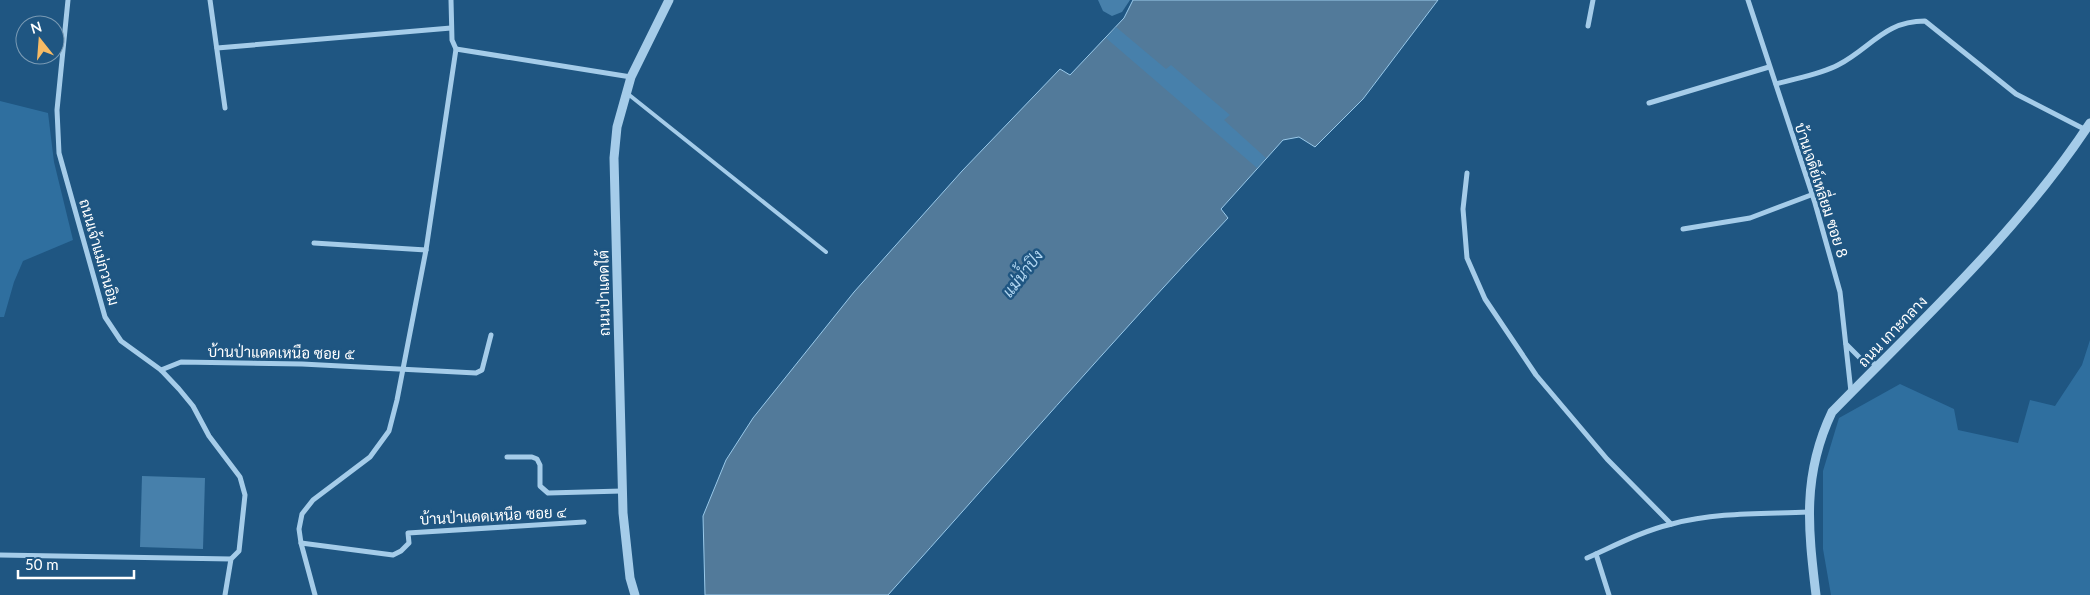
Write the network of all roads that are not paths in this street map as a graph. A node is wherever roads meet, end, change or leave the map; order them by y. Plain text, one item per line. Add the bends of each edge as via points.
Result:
1 (68, 0) edge
2 (210, 0) edge
3 (451, 0) edge
4 (668, 0) edge
5 (1592, 0) edge
6 (1748, 0) edge
7 (1588, 26) dead end
8 (451, 28) junction
9 (217, 48) junction
10 (456, 49) junction
11 (1769, 68) junction
12 (631, 77) junction
13 (1776, 84) junction
14 (626, 93) junction
15 (1649, 103) dead end
16 (226, 108) dead end
17 (2088, 126) edge
18 (1467, 174) dead end
19 (1812, 194) junction
20 (1683, 229) dead end
21 (314, 243) dead end
22 (426, 250) junction
23 (826, 252) dead end
24 (492, 335) dead end
25 (1846, 343) junction
26 (1878, 365) junction
27 (403, 368) junction
28 (161, 370) junction
29 (1851, 393) junction
30 (507, 457) dead end
31 (622, 492) junction
32 (1808, 512) junction
33 (584, 522) dead end
34 (1671, 524) junction
35 (300, 544) junction
36 (1596, 554) junction
37 (0, 555) edge
38 (1587, 558) dead end
39 (230, 559) junction
40 (225, 595) edge
41 (315, 595) edge
42 (635, 595) edge
43 (1609, 595) edge
44 (1816, 595) edge

1 - 28 street, ถนนเจ้าแม่กวนอิม via 57,110 60,153 66,178 105,318 121,341
2 - 9 street
3 - 8 street
4 - 12 street, ถนนป่าแดดใต้
5 - 7 street
6 - 11 street, บ้านเจดีย์เหลี่ยม ซอย 8
8 - 9 street
8 - 10 street
9 - 16 street
10 - 12 street
10 - 22 street
11 - 13 street, บ้านเจดีย์เหลี่ยม ซอย 8
11 - 15 street
12 - 14 street, ถนนป่าแดดใต้
13 - 17 street via 1838,65 1886,31 1908,21 1925,21 2016,94
13 - 19 street, บ้านเจดีย์เหลี่ยม ซอย 8
14 - 23 lane
14 - 31 street, ถนนป่าแดดใต้ via 617,127 614,166
17 - 26 street, ถนน เกาะกลาง via 2030,205
18 - 34 street via 1463,209 1467,258 1485,299 1536,375 1607,459
19 - 20 street via 1750,218
19 - 25 street, บ้านเจดีย์เหลี่ยม ซอย 8 via 1840,292
21 - 22 street
22 - 27 street
24 - 27 street, บ้านป่าแดดเหนือ ซอย ๕ via 485,363 476,373
25 - 26 street via 1860,358
25 - 29 street, บ้านเจดีย์เหลี่ยม ซอย 8
26 - 29 street, ถนน เกาะกลาง
27 - 28 street, บ้านป่าแดดเหนือ ซอย ๕ via 181,362
27 - 35 street via 389,431 370,457 313,500 302,514
28 - 39 street, ถนนเจ้าแม่กวนอิม via 193,406 209,436 240,477 244,495 239,551
29 - 32 street, ถนน เกาะกลาง via 1832,412 1820,436
30 - 31 street via 537,459 540,484 548,493
31 - 42 street, ถนนป่าแดดใต้ via 630,578
32 - 34 street via 1704,517
32 - 44 street, ถนน เกาะกลาง
33 - 35 street, บ้านป่าแดดเหนือ ซอย ๔ via 408,532 409,543 393,555
34 - 36 street
35 - 41 street
36 - 38 street
36 - 43 street
37 - 39 street
39 - 40 street

